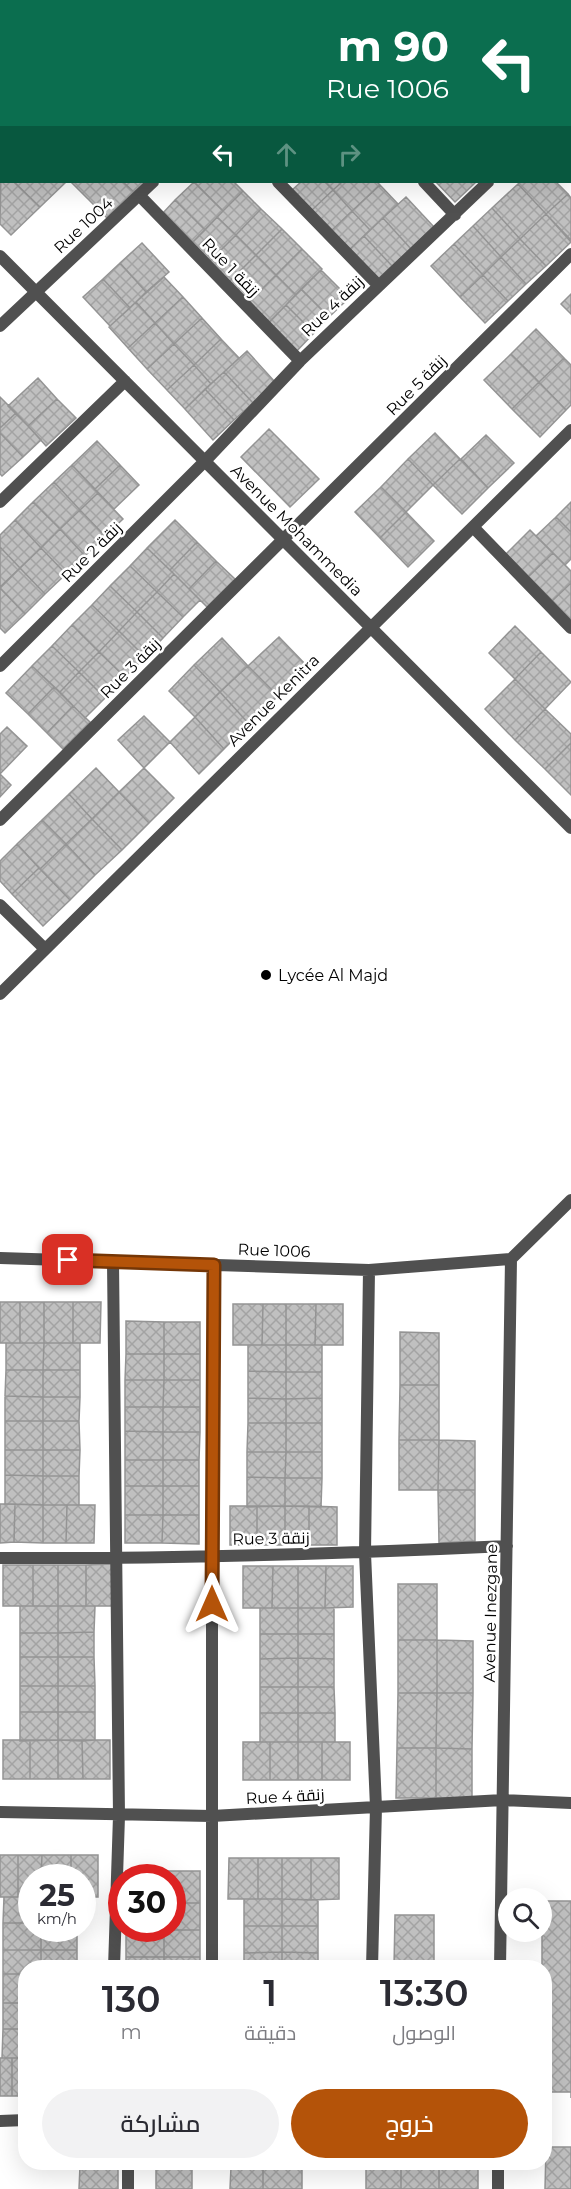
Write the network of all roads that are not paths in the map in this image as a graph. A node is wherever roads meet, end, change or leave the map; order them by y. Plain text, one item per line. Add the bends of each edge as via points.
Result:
1 (152, 183) edge
2 (279, 183) edge
3 (424, 183) edge
4 (488, 183) edge
5 (139, 195) junction
6 (454, 215) junction
7 (571, 254) edge
8 (0, 256) edge
9 (378, 285) junction
10 (36, 292) junction
11 (0, 326) edge
12 (300, 361) junction
13 (125, 381) junction
14 (571, 430) edge
15 (205, 461) junction
16 (0, 502) edge
17 (474, 528) junction
18 (284, 540) junction
19 (371, 628) junction
20 (571, 628) edge
21 (0, 666) edge
22 (0, 820) edge
23 (571, 828) edge
24 (0, 905) edge
25 (45, 949) junction
26 (0, 994) edge
27 (571, 1200) edge
28 (0, 1258) edge
29 (511, 1259) junction
30 (113, 1262) junction
31 (214, 1265) junction
32 (369, 1270) junction
33 (507, 1546) junction
34 (365, 1553) junction
35 (212, 1556) junction
36 (0, 1558) edge
37 (115, 1558) junction
38 (504, 1800) junction
39 (571, 1803) edge
40 (376, 1807) junction
41 (0, 1812) edge
42 (119, 1816) junction
43 (212, 1816) junction
44 (114, 1960) edge
45 (212, 1960) edge
46 (372, 1960) edge
47 (500, 1960) edge
48 (18, 2120) edge
49 (0, 2121) edge
50 (128, 2170) edge
51 (498, 2170) edge
52 (128, 2189) edge
53 (498, 2189) edge

1 - 5 street, Rue 1004
2 - 9 street
3 - 6 street
4 - 6 street, Rue 4 زنقة
5 - 10 street, Rue 1004
5 - 12 street, Rue 1 زنقة
6 - 9 street, Rue 4 زنقة
7 - 18 street, Rue 5 زنقة
8 - 10 street, Avenue Mohammedia
9 - 12 street, Rue 4 زنقة
10 - 11 street, Rue 1004
10 - 13 street, Avenue Mohammedia
12 - 15 street, Rue 4 زنقة
13 - 15 street, Avenue Mohammedia
13 - 16 street
14 - 17 street, Avenue Kenitra
15 - 18 street, Avenue Mohammedia
15 - 21 street, Rue 2 زنقة
17 - 19 street, Avenue Kenitra
17 - 20 street
18 - 19 street, Avenue Mohammedia
18 - 22 street, Rue 3 زنقة
19 - 23 street, Avenue Mohammedia
19 - 25 street, Avenue Kenitra
24 - 25 street
25 - 26 street, Avenue Kenitra
27 - 29 street
28 - 30 street, Rue 1006
29 - 32 street, Rue 1006
29 - 33 street, Avenue Inezgane
30 - 31 street, Rue 1006
30 - 37 street
31 - 32 street, Rue 1006
31 - 35 street
32 - 34 street
33 - 34 street, Rue 3 زنقة
33 - 38 street, Avenue Inezgane
34 - 35 street, Rue 3 زنقة
34 - 40 street
35 - 37 street, Rue 3 زنقة
35 - 43 street
36 - 37 street, Rue 3 زنقة
37 - 42 street
38 - 39 street, Rue 4 زنقة
38 - 40 street, Rue 4 زنقة
38 - 47 street, Avenue Inezgane
40 - 43 street, Rue 4 زنقة
40 - 46 street
41 - 42 street, Rue 4 زنقة
42 - 43 street, Rue 4 زنقة
42 - 44 street
43 - 45 street
48 - 49 street
50 - 52 street
51 - 53 street

